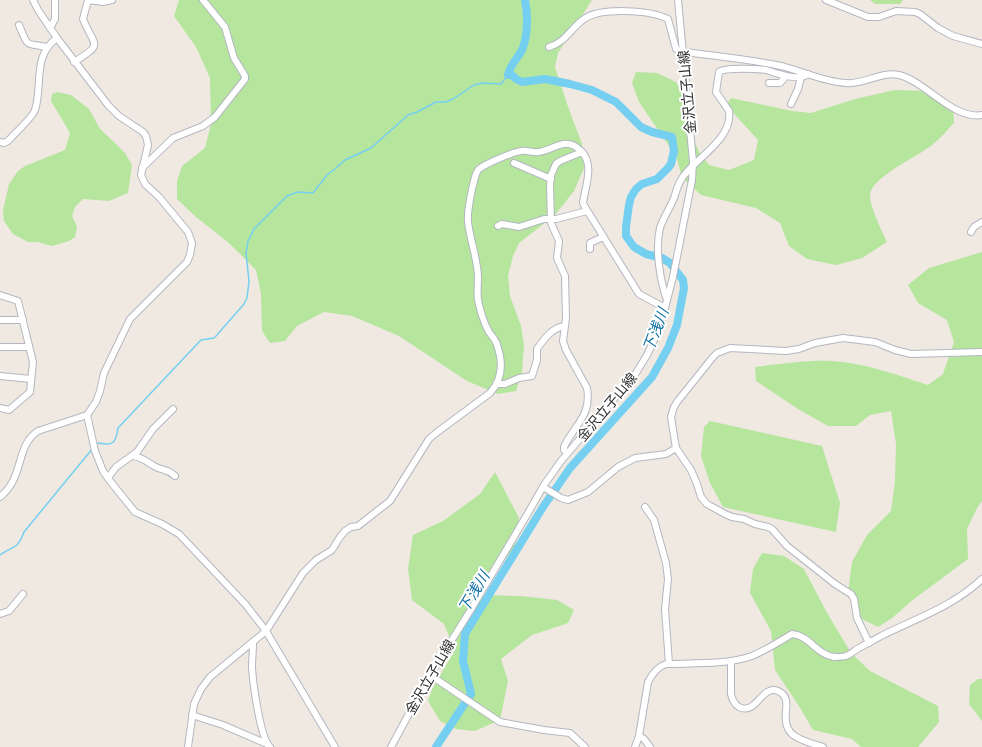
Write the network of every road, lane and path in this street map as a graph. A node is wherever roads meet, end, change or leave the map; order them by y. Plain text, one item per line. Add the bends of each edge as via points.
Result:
1 (33, 0) edge
2 (55, 0) edge
3 (112, 0) edge
4 (203, 0) edge
5 (678, 0) edge
6 (826, 0) edge
7 (19, 25) dead end
8 (50, 28) junction
9 (57, 38) junction
10 (982, 44) edge
11 (47, 47) junction
12 (549, 47) dead end
13 (683, 52) junction
14 (74, 62) junction
15 (808, 74) junction
16 (786, 76) junction
17 (801, 77) junction
18 (769, 83) dead end
19 (791, 104) dead end
20 (982, 115) edge
21 (0, 142) edge
22 (582, 152) junction
23 (514, 163) dead end
24 (693, 166) junction
25 (142, 168) junction
26 (550, 179) junction
27 (587, 211) junction
28 (551, 219) junction
29 (982, 222) edge
30 (498, 226) dead end
31 (971, 232) dead end
32 (603, 237) junction
33 (590, 249) dead end
34 (0, 295) edge
35 (667, 300) junction
36 (665, 308) junction
37 (0, 320) edge
38 (23, 320) junction
39 (564, 326) junction
40 (0, 347) edge
41 (29, 347) junction
42 (982, 352) edge
43 (0, 376) edge
44 (31, 379) junction
45 (497, 384) junction
46 (0, 408) edge
47 (174, 409) dead end
48 (87, 415) junction
49 (676, 448) junction
50 (567, 453) junction
51 (133, 456) junction
52 (175, 476) dead end
53 (108, 478) junction
54 (543, 487) junction
55 (0, 497) edge
56 (645, 507) dead end
57 (982, 579) edge
58 (23, 594) dead end
59 (0, 614) edge
60 (266, 632) junction
61 (253, 643) junction
62 (869, 643) junction
63 (731, 661) junction
64 (669, 664) junction
65 (430, 675) junction
66 (192, 716) junction
67 (639, 736) junction
68 (268, 746) edge
69 (188, 747) edge
70 (335, 747) edge
71 (391, 747) edge
72 (585, 747) edge
73 (635, 747) edge
74 (650, 747) edge
75 (823, 747) edge

1 - 8 street
2 - 8 street via 55,19
3 - 14 street via 88,0 83,19 94,41 94,47 91,52
4 - 25 street via 225,27 234,58 245,79 216,117 203,126 173,138
5 - 13 street, 金沢立子山線
6 - 10 street via 868,17 879,17 896,11 915,12 953,36
7 - 11 street via 27,44
8 - 9 street
9 - 11 street
9 - 14 street
11 - 21 street via 41,62 34,113 8,141
12 - 13 street via 566,38 584,18 616,11 641,12 666,18 670,21 676,50
13 - 15 street via 756,61
13 - 24 street, 金沢立子山線
14 - 25 street via 115,113 144,134 148,145
15 - 17 street
15 - 20 street via 845,83 860,82 885,74 900,75 964,112 975,116
16 - 17 street
16 - 18 street via 780,83
16 - 24 street via 765,70 722,70 718,75 716,92 730,111 730,118 710,152
17 - 19 street
22 - 26 street via 556,164
22 - 27 street via 586,156 589,174 583,203
22 - 45 street via 574,146 565,144 537,153 520,151 478,169 476,174 468,220 478,276 478,299 489,331 497,343 500,357 501,369
23 - 26 street
24 - 35 street, 金沢立子山線
24 - 35 street via 680,181 660,226 659,256
25 - 48 street via 145,184 163,201 188,232 192,243 190,255 187,262 130,319 104,373 96,402
26 - 28 street
27 - 28 street
27 - 32 street
28 - 30 street via 519,227 502,224
28 - 39 street via 559,241 557,258 565,276
29 - 31 street
32 - 33 street via 590,243
32 - 36 street via 639,294
34 - 38 street via 18,301
35 - 36 street, 金沢立子山線
36 - 50 street, 金沢立子山線 via 648,355 636,373
37 - 38 street
38 - 41 street
39 - 45 street via 552,331 537,349 537,360 532,376
39 - 50 street via 563,342 589,395 586,412 564,447
40 - 41 street
41 - 44 street via 33,362
42 - 49 street via 911,354 875,342 846,338 786,351 726,349 713,357 674,407 671,421
43 - 44 street
44 - 46 street via 30,392 9,410
45 - 60 street via 483,399 429,439 390,501 358,526 346,531 332,550 309,566
47 - 51 street via 153,429
48 - 53 street via 95,450
48 - 55 street via 33,434 26,444 15,479
49 - 54 street via 666,454 635,458 618,467 588,492 566,500
49 - 62 street via 689,466 701,497 707,504 732,517 772,529 791,548 851,594 857,618
50 - 54 street, 金沢立子山線
51 - 52 street via 145,459
51 - 53 street via 116,467
53 - 60 street via 135,512 179,534 246,605
54 - 65 street, 金沢立子山線
56 - 64 street via 654,520 666,563 668,579 665,609
57 - 62 street via 955,599
58 - 59 street via 9,611
60 - 61 street
60 - 70 street
61 - 66 street via 210,677 198,694
61 - 68 street via 254,686 263,734
62 - 63 street via 847,656 833,657 800,635 792,634 761,652
63 - 64 street
63 - 75 street via 731,694 738,706 749,708 766,693 778,691 787,701 785,718 789,730 796,737
64 - 67 street via 660,666 648,682
65 - 71 street, 金沢立子山線
65 - 72 street via 500,722 570,733
66 - 68 street via 223,725
66 - 69 street
67 - 73 street
67 - 74 street

